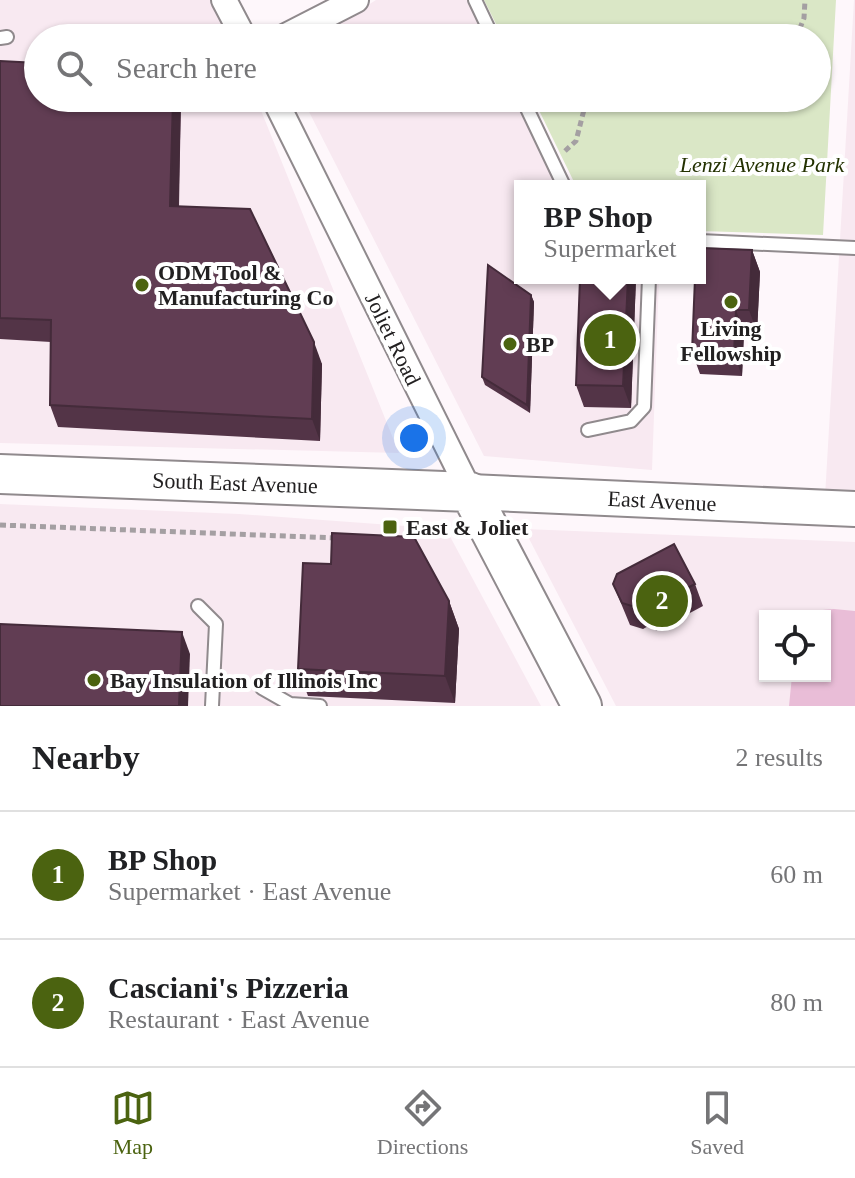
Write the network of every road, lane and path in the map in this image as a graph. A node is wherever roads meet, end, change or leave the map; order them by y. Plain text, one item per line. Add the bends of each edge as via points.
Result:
1 (224, 0) edge
2 (356, 0) edge
3 (475, 0) edge
4 (805, 0) edge
5 (237, 24) edge
6 (309, 24) edge
7 (486, 24) edge
8 (802, 24) edge
9 (281, 112) edge
10 (529, 112) edge
11 (583, 112) edge
12 (552, 160) junction
13 (561, 180) edge
14 (706, 241) edge
15 (855, 248) edge
16 (649, 284) edge
17 (588, 430) dead end
18 (0, 474) edge
19 (470, 492) junction
20 (855, 509) edge
21 (0, 525) edge
22 (344, 539) edge
23 (198, 606) dead end
24 (262, 688) dead end
25 (212, 706) edge
26 (320, 706) edge
27 (582, 706) edge

1 - 5 street
2 - 6 street
3 - 7 lane
4 - 8 path
9 - 19 street, Joliet Road
10 - 12 lane
11 - 12 path via 576,141
12 - 13 lane
14 - 15 lane
16 - 17 lane via 644,407 631,421
18 - 19 main road, South East Avenue
19 - 20 street, East Avenue
19 - 27 main road, Joliet Road
21 - 22 path
23 - 25 lane via 216,624
24 - 26 lane via 290,704

